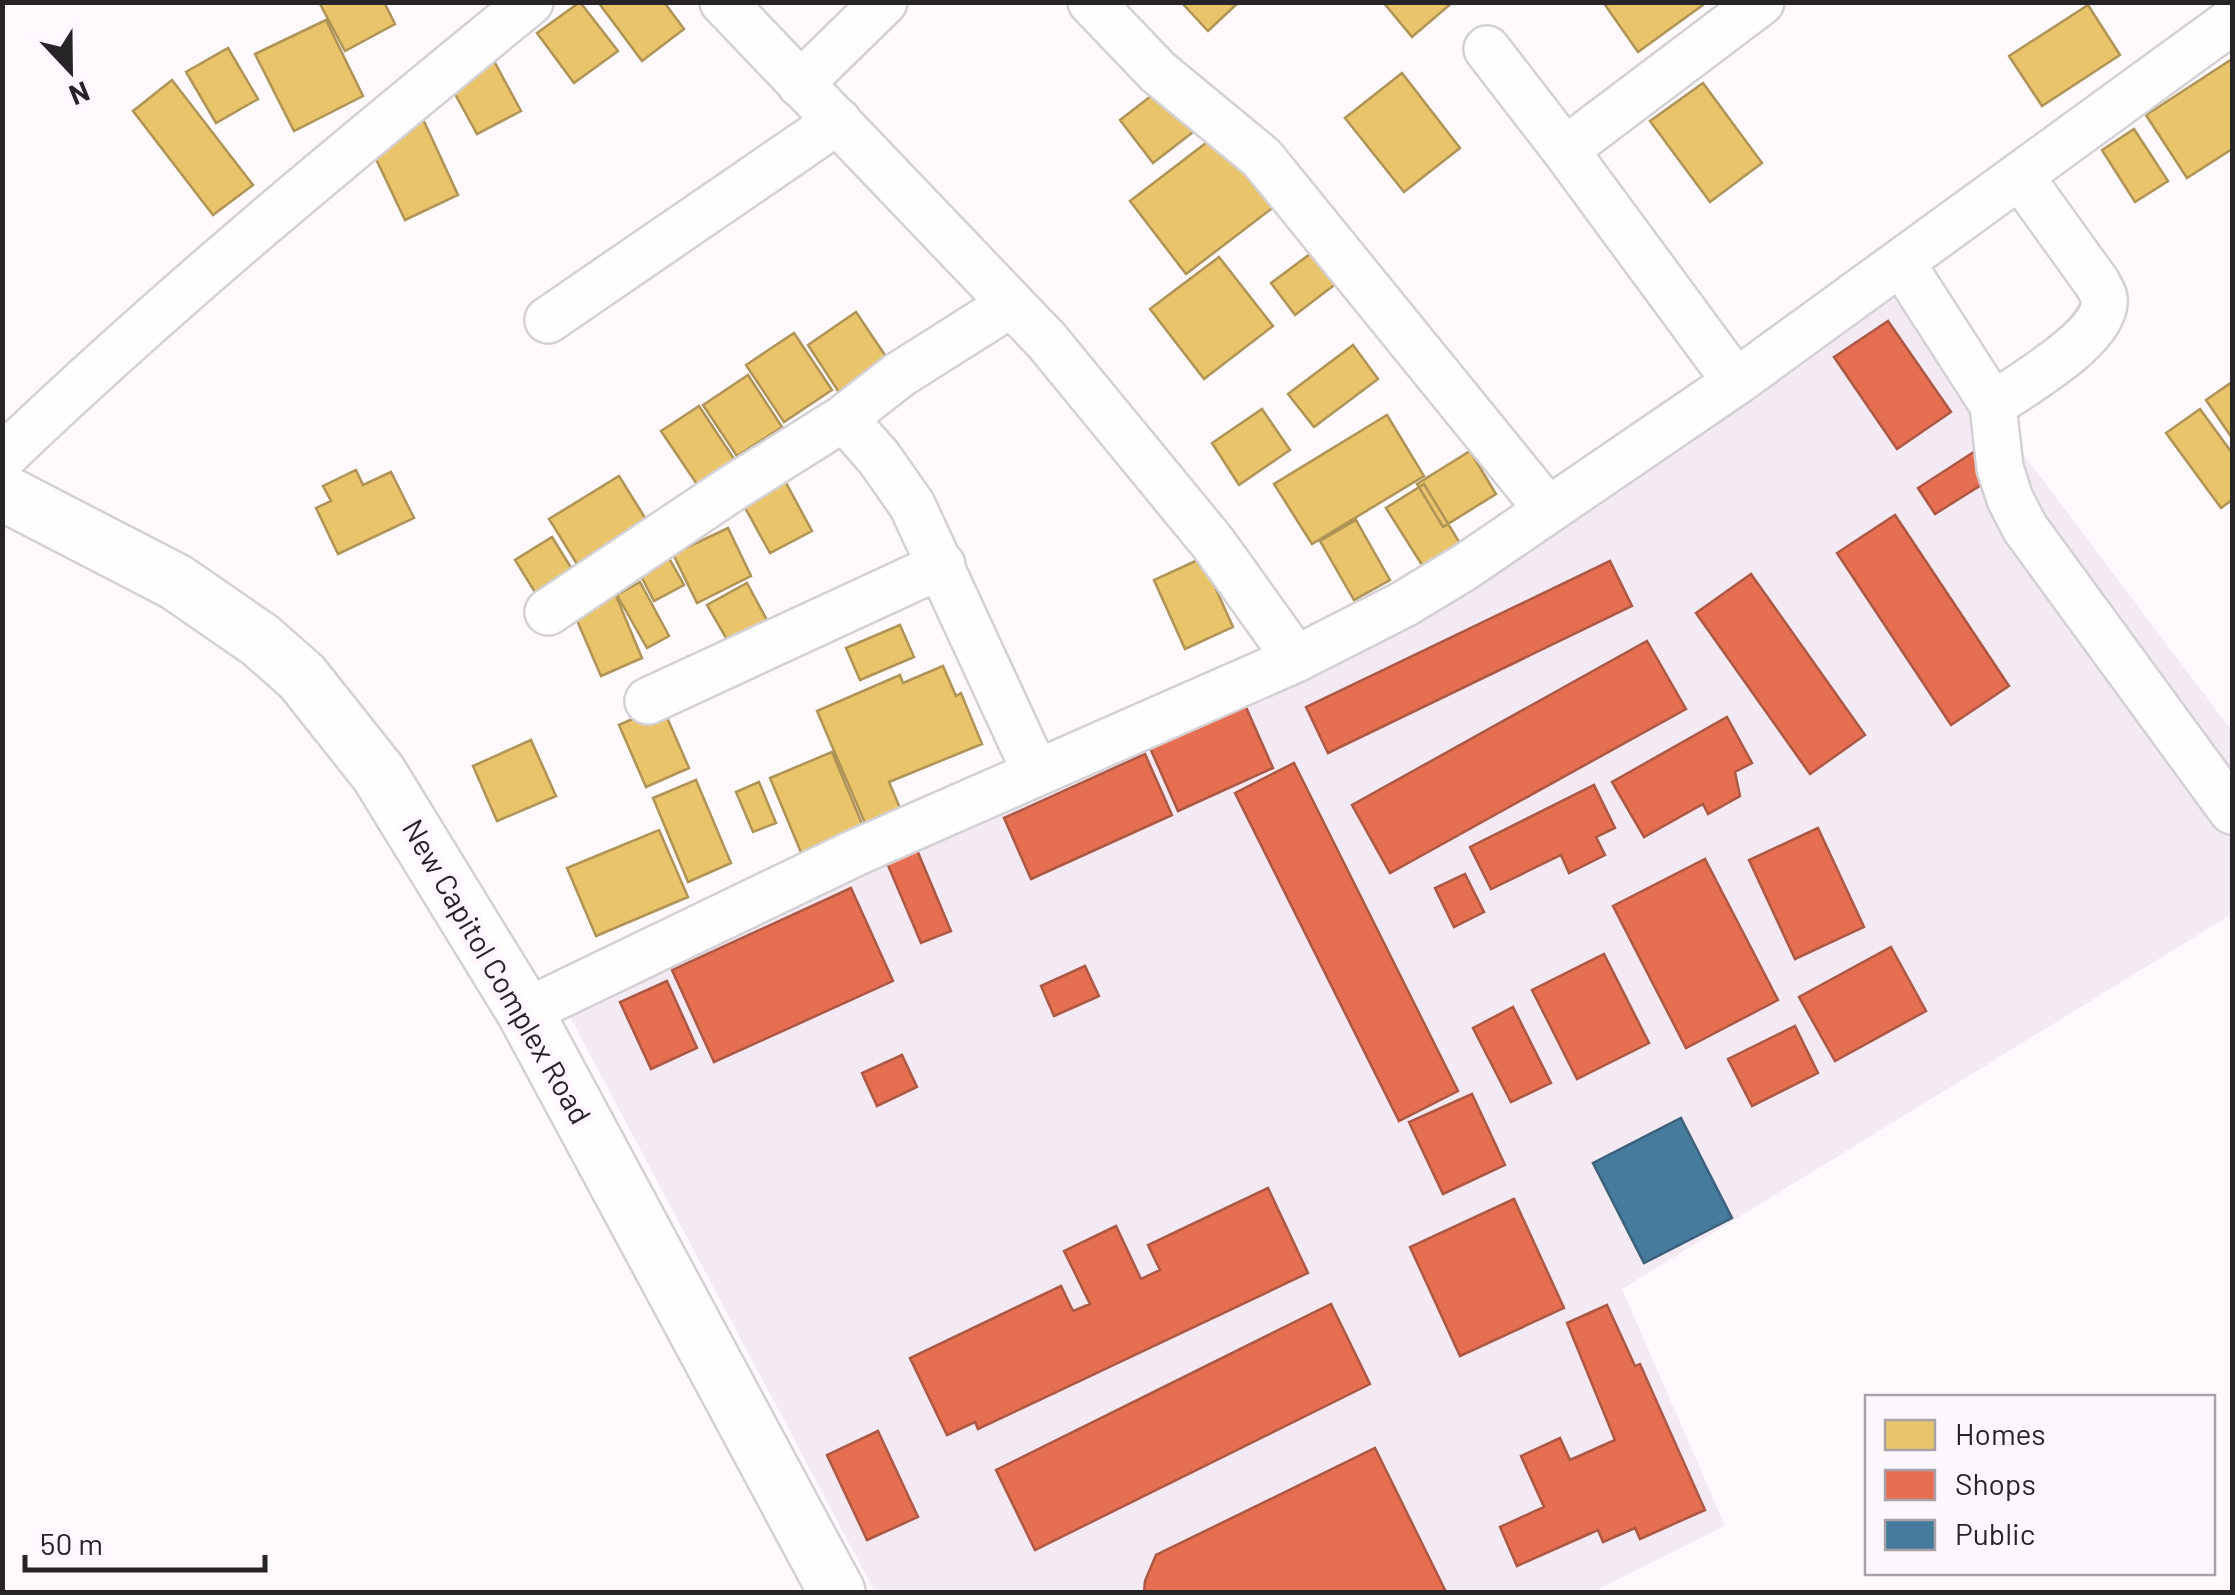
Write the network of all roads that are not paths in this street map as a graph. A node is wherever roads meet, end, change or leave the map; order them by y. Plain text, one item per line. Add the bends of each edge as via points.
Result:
1 (530, 2) edge
2 (723, 2) edge
3 (884, 2) edge
4 (1090, 2) edge
5 (1761, 2) edge
6 (2232, 21) edge
7 (1486, 49) dead end
8 (800, 84) junction
9 (838, 121) junction
10 (1566, 150) junction
11 (2020, 176) junction
12 (1901, 262) junction
13 (1011, 304) junction
14 (548, 320) dead end
15 (1736, 382) junction
16 (1992, 406) junction
17 (844, 418) junction
18 (2, 458) edge
19 (2, 492) edge
20 (1548, 510) junction
21 (942, 565) junction
22 (548, 612) dead end
23 (1296, 659) junction
24 (648, 701) dead end
25 (1036, 773) junction
26 (2232, 811) edge
27 (525, 1012) junction
28 (837, 1592) edge

1 - 18 street via 188,290
2 - 8 street
3 - 8 street
4 - 20 street via 1158,72 1262,158
5 - 10 street
6 - 11 street
7 - 10 street
8 - 9 street
9 - 13 street
9 - 14 street
10 - 15 street
11 - 12 street
11 - 16 street via 2104,298 2087,338
12 - 15 street
12 - 16 street
13 - 17 street
13 - 23 street via 1188,512
15 - 20 street
16 - 26 street via 2000,468 2025,528
17 - 21 street via 912,505
17 - 22 street
19 - 27 main road, New Capitol Complex Road via 176,582 302,676 379,774
20 - 23 street via 1404,604
21 - 24 street
21 - 25 street
23 - 25 street
25 - 27 street
27 - 28 main road, New Capitol Complex Road

